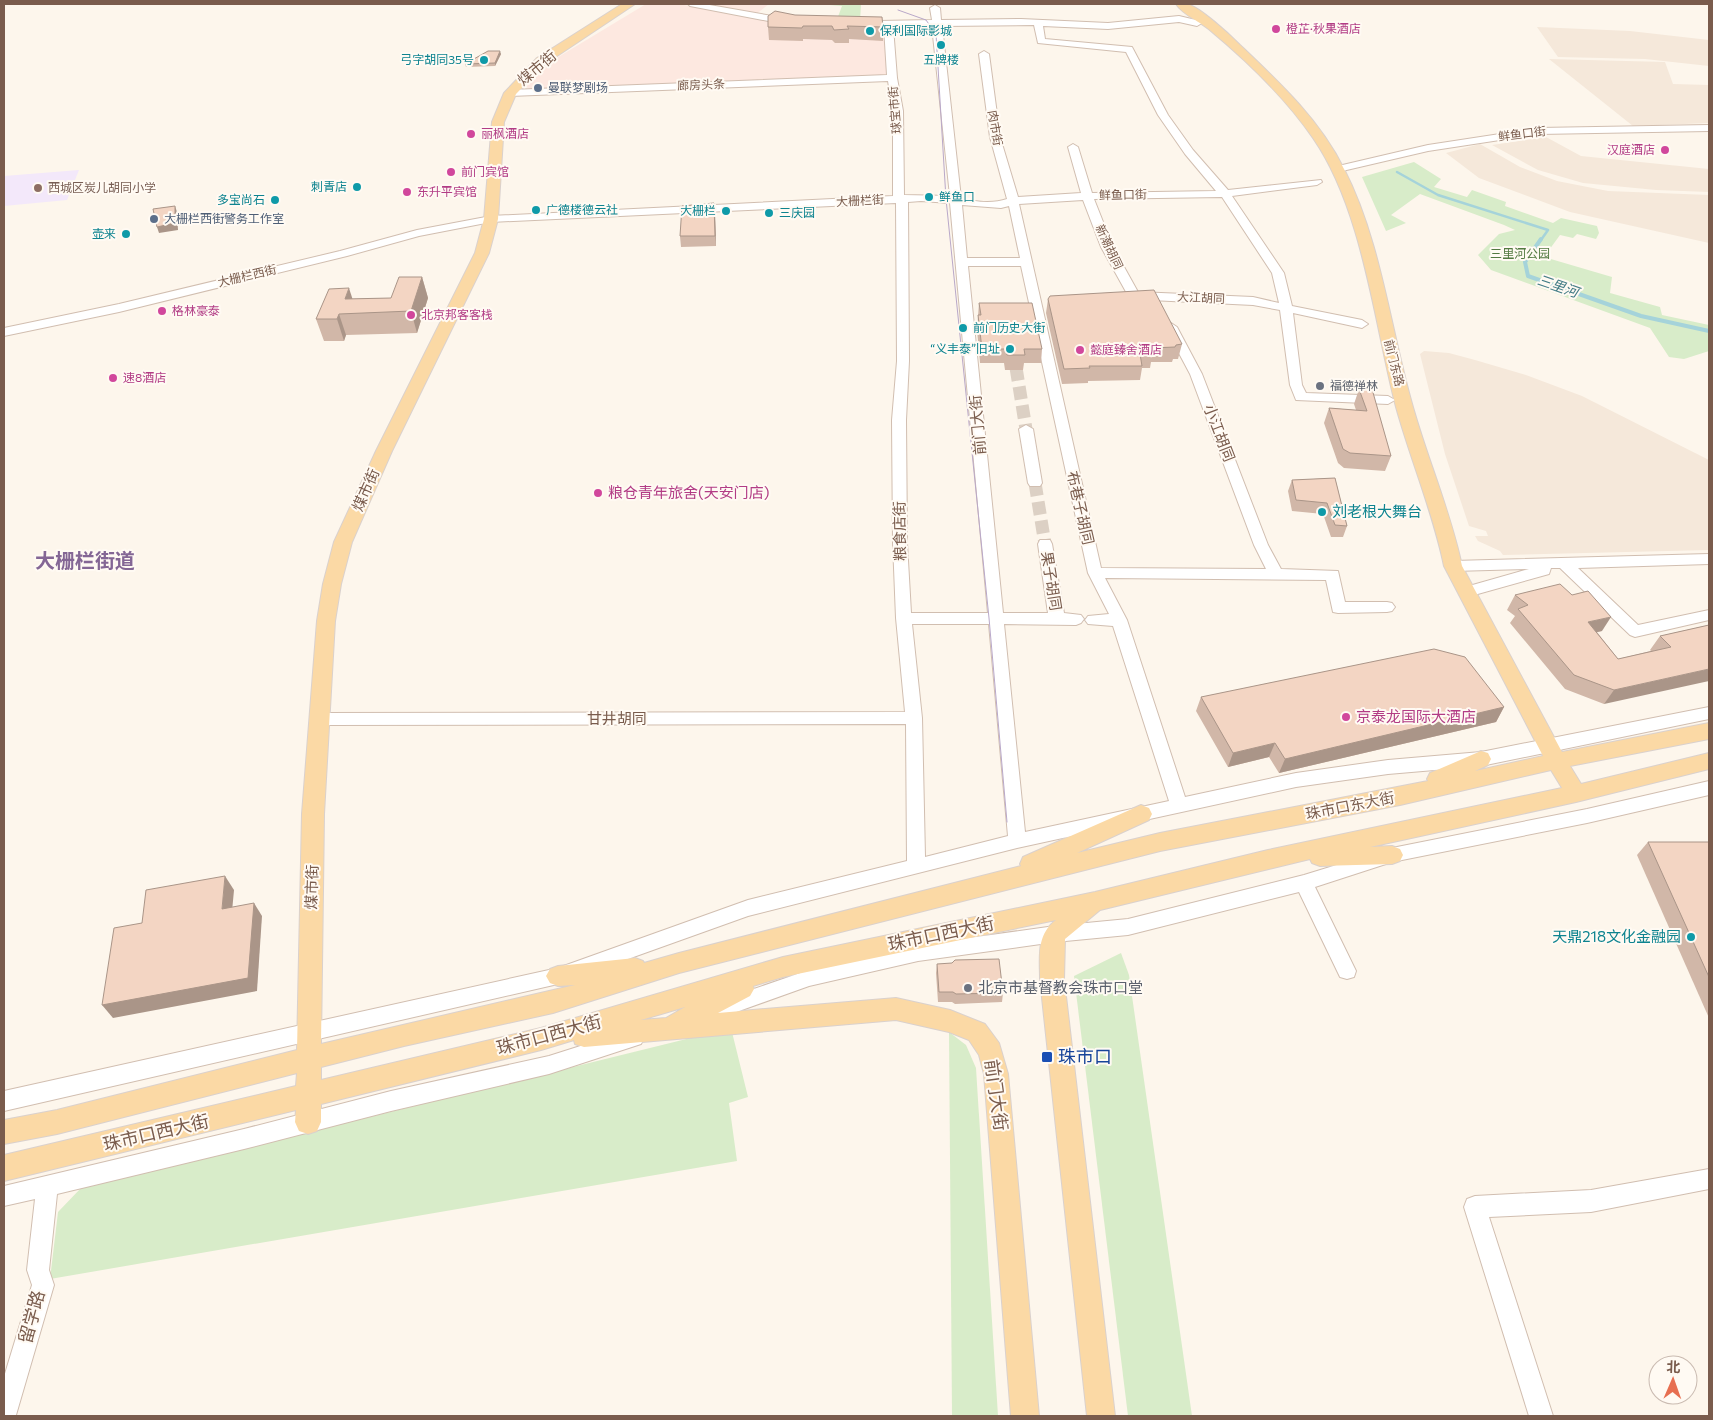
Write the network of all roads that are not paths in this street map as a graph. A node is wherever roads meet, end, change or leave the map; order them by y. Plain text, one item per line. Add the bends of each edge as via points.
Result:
1 (629, 4) edge
2 (693, 4) edge
3 (1181, 4) edge
4 (935, 8) dead end
5 (795, 23) edge
6 (1198, 23) dead end
7 (867, 24) edge
8 (888, 24) junction
9 (938, 24) junction
10 (1038, 24) junction
11 (984, 54) dead end
12 (892, 78) junction
13 (510, 93) junction
14 (1709, 128) edge
15 (1073, 147) dead end
16 (1338, 169) junction
17 (1317, 182) dead end
18 (1225, 194) junction
19 (1087, 196) junction
20 (900, 198) junction
21 (957, 200) junction
22 (1013, 201) junction
23 (491, 219) junction
24 (962, 262) junction
25 (1027, 262) junction
26 (1129, 296) joint
27 (1155, 296) junction
28 (1042, 305) junction
29 (1022, 307) edge
30 (1286, 307) junction
31 (1362, 324) dead end
32 (4, 332) edge
33 (1388, 400) dead end
34 (1026, 429) tunnel mouth
35 (1035, 483) tunnel mouth
36 (1045, 544) tunnel mouth
37 (1709, 559) edge
38 (1565, 564) junction
39 (1454, 566) junction
40 (1095, 572) junction
41 (1276, 574) junction
42 (1467, 592) junction
43 (1387, 607) dead end
44 (1709, 615) edge
45 (904, 618) junction
46 (996, 618) junction
47 (1057, 619) junction
48 (1076, 619) dead end
49 (1093, 620) dead end
50 (1119, 620) junction
51 (1709, 713) edge
52 (914, 718) junction
53 (319, 719) junction
54 (1709, 731) edge
55 (1628, 747) junction
56 (1552, 753) junction
57 (1481, 760) junction
58 (1709, 761) edge
59 (1646, 776) junction
60 (1709, 788) edge
61 (1576, 794) junction
62 (1400, 796) junction
63 (1179, 805) junction
64 (1141, 814) junction
65 (1017, 842) junction
66 (1392, 855) junction
67 (1268, 859) junction
68 (916, 867) junction
69 (991, 883) junction
70 (1304, 883) junction
71 (1095, 902) junction
72 (1056, 934) junction
73 (679, 963) junction
74 (783, 967) junction
75 (1347, 970) dead end
76 (558, 976) junction
77 (666, 1029) junction
78 (309, 1031) junction
79 (541, 1039) junction
80 (308, 1060) junction
81 (308, 1095) junction
82 (4, 1101) edge
83 (308, 1122) junction
84 (4, 1132) edge
85 (4, 1168) edge
86 (1709, 1179) edge
87 (47, 1186) junction
88 (4, 1196) edge
89 (4, 1415) edge
90 (1025, 1416) edge
91 (1102, 1416) edge
92 (1541, 1416) edge

1 - 13 main road, 煤市街 via 541,61
2 - 5 street
3 - 16 main road, 前门东路 via 1215,28 1264,74 1319,136
4 - 9 street, 前门大街
6 - 10 street via 1179,19 1108,26
7 - 8 street
8 - 9 street
8 - 12 street, 球宝市街
9 - 10 street
9 - 21 street, 前门大街
10 - 18 street via 1041,41 1129,49 1163,115
11 - 22 street, 肉市街 via 995,137
12 - 13 street, 廊房头条
12 - 20 street, 球宝市街 via 898,111
13 - 23 main road, 煤市街 via 498,122
14 - 16 street, 鲜鱼口街 via 1539,131 1428,148
15 - 19 street, 新潮胡同
16 - 39 main road, 前门东路 via 1362,231 1414,442 1446,532
17 - 18 street, 鲜鱼口街
18 - 19 street, 鲜鱼口街
18 - 30 street via 1278,273
19 - 22 street, 鲜鱼口街
19 - 26 street, 新潮胡同
20 - 21 street, 大栅栏街
20 - 23 street, 大栅栏街
20 - 45 street, 粮食店街 via 903,360 899,420 900,543
21 - 22 street, 鲜鱼口街 via 970,204 1001,205
21 - 24 street, 前门大街
22 - 25 street, 布巷子胡同
23 - 32 street, 大栅栏西街 via 417,233 119,308
23 - 53 main road, 煤市街 via 482,254 384,451 343,542 326,621
24 - 25 street
24 - 46 street, 前门大街 via 973,308
25 - 28 street, 布巷子胡同
26 - 27 street, 大江胡同
27 - 30 street, 大江胡同 via 1253,301
27 - 41 street, 小江胡同 via 1196,374 1261,545
28 - 29 street
28 - 40 street, 布巷子胡同 via 1049,369
30 - 31 street, 大江胡同
30 - 33 street via 1296,385 1301,397
34 - 35 street
36 - 47 street, 果子胡同
37 - 38 street
38 - 39 street
38 - 42 street
38 - 44 street via 1636,631
39 - 42 main road, 前门东路
40 - 41 street
40 - 50 street, 布巷子胡同
41 - 43 street via 1333,575 1338,608
42 - 56 main road, 前门东路
45 - 46 street
45 - 52 street, 粮食店街
46 - 47 street
46 - 65 street, 前门大街
47 - 48 street
49 - 50 street
50 - 63 street, 布巷子胡同
51 - 56 street, 珠市口东大街
52 - 53 street, 甘井胡同
52 - 68 street, 粮食店街
53 - 78 main road, 煤市街 via 313,814
54 - 55 main road, 珠市口东大街
55 - 56 main road, 珠市口东大街
55 - 59 main road
56 - 57 street, 珠市口东大街
56 - 61 main road, 前门东路
56 - 62 main road, 珠市口东大街
57 - 62 main road
57 - 63 street, 珠市口东大街 via 1388,767 1305,779
58 - 59 main road
59 - 61 main road
60 - 66 street
61 - 67 main road
62 - 69 main road, 珠市口东大街 via 1160,842
63 - 64 street, 珠市口东大街
64 - 65 street, 珠市口东大街
64 - 69 main road
65 - 68 street
66 - 67 main road
66 - 70 street
67 - 71 main road
68 - 76 street via 748,908
69 - 73 main road, 珠市口西大街
70 - 72 street via 1128,927
70 - 75 street
71 - 72 main road
71 - 74 main road, 珠市口西大街
72 - 77 street, 珠市口西大街 via 918,953 809,978
72 - 91 main road via 1052,946 1052,979
73 - 76 main road
73 - 80 main road, 珠市口西大街 via 554,1002
74 - 77 main road
74 - 79 main road, 珠市口西大街
76 - 78 street
77 - 79 main road, 前门大街
77 - 83 street, 珠市口西大街 via 549,1065
77 - 90 main road, 前门大街 via 896,1009 950,1021 977,1032 990,1051 996,1074
78 - 80 main road, 煤市街
78 - 82 street
79 - 81 main road, 珠市口西大街
80 - 81 main road, 煤市街
80 - 84 main road, 珠市口西大街
81 - 83 main road, 煤市街
81 - 85 main road, 珠市口西大街
83 - 87 street, 珠市口西大街
86 - 92 street via 1591,1201 1475,1207
87 - 88 street, 珠市口西大街
87 - 89 street, 留学路 via 38,1270 43,1285

